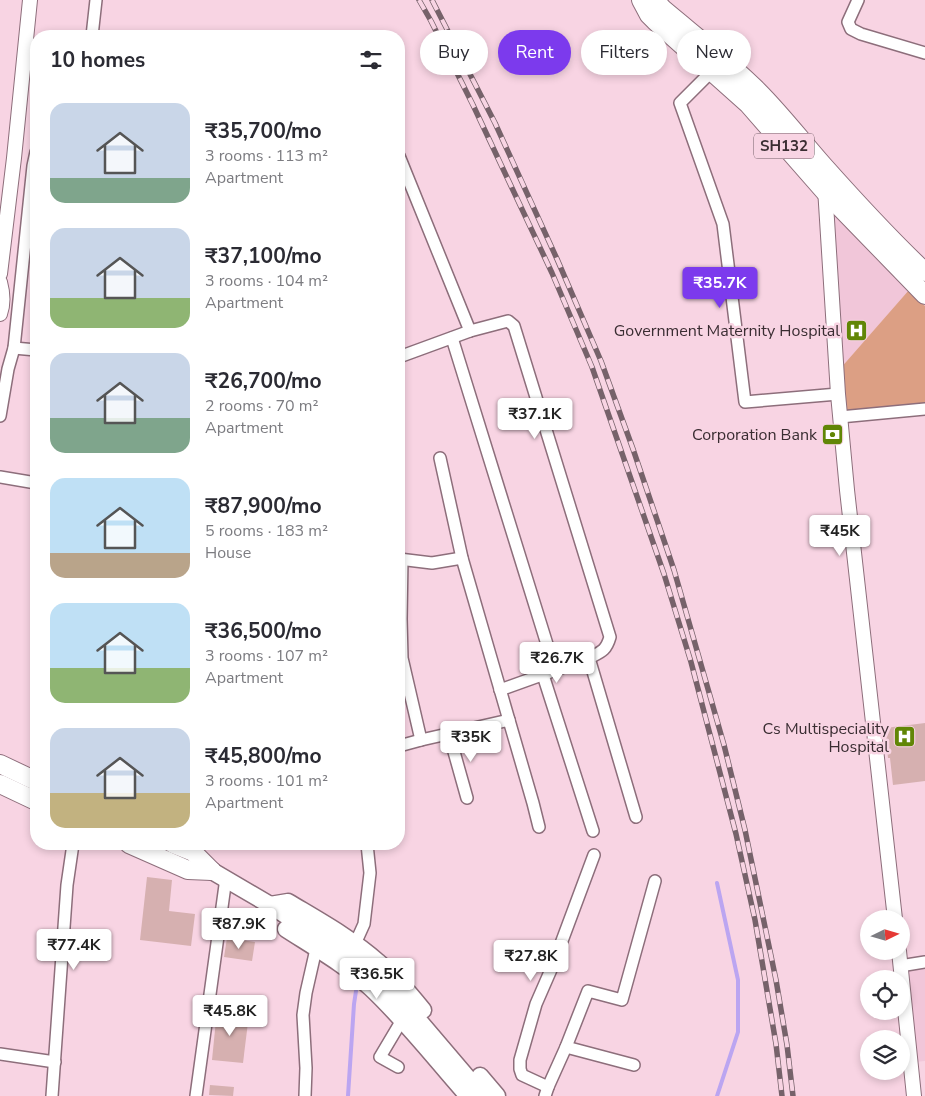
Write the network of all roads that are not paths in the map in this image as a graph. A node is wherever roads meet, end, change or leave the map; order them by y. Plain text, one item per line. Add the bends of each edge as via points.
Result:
1 (30, 0) edge
2 (96, 0) edge
3 (642, 0) edge
4 (655, 0) edge
5 (858, 0) edge
6 (93, 30) edge
7 (677, 40) edge
8 (925, 53) edge
9 (708, 75) edge
10 (714, 75) edge
11 (824, 166) junction
12 (405, 171) edge
13 (826, 192) junction
14 (30, 195) edge
15 (925, 272) edge
16 (0, 274) edge
17 (0, 282) edge
18 (925, 295) edge
19 (0, 314) edge
20 (470, 331) junction
21 (452, 338) junction
22 (14, 348) junction
23 (30, 349) edge
24 (405, 353) edge
25 (838, 394) junction
26 (925, 409) edge
27 (0, 416) edge
28 (840, 416) junction
29 (440, 458) dead end
30 (0, 478) edge
31 (30, 482) edge
32 (462, 558) junction
33 (405, 560) edge
34 (589, 658) junction
35 (555, 670) junction
36 (405, 671) edge
37 (543, 674) junction
38 (500, 690) junction
39 (509, 720) junction
40 (449, 734) junction
41 (421, 740) junction
42 (405, 744) edge
43 (0, 764) edge
44 (30, 778) edge
45 (0, 784) edge
46 (30, 798) edge
47 (467, 798) dead end
48 (636, 817) dead end
49 (539, 827) dead end
50 (593, 831) dead end
51 (72, 850) edge
52 (143, 850) edge
53 (188, 850) edge
54 (367, 850) edge
55 (594, 855) dead end
56 (219, 874) junction
57 (655, 881) dead end
58 (270, 905) junction
59 (894, 910) edge
60 (355, 944) junction
61 (316, 949) junction
62 (900, 960) edge
63 (925, 962) edge
64 (900, 966) junction
65 (402, 1020) junction
66 (566, 1047) junction
67 (0, 1054) edge
68 (55, 1062) junction
69 (634, 1065) dead end
70 (398, 1067) dead end
71 (547, 1092) edge
72 (52, 1096) edge
73 (196, 1096) edge
74 (305, 1096) edge
75 (468, 1096) edge
76 (483, 1096) edge
77 (497, 1096) edge
78 (914, 1096) edge

1 - 16 street
2 - 6 street
3 - 7 main road, SH132 via 649,15
4 - 11 main road, SH132 via 744,77
5 - 8 street via 848,22 851,29
9 - 25 street via 680,103 723,224 745,402
10 - 13 main road, SH132 via 748,104
11 - 13 street
11 - 15 main road, SH132
12 - 20 street
13 - 18 main road, SH132
13 - 25 street
14 - 22 street
17 - 19 street via 3,297
20 - 21 street
20 - 34 street via 508,321 514,326 610,637 603,652
21 - 24 street
21 - 35 street
22 - 23 street
22 - 27 street
25 - 28 street
26 - 28 street
28 - 59 street
29 - 32 street
30 - 31 street
32 - 33 street via 432,563
32 - 38 street
34 - 35 street
34 - 48 street
35 - 37 street
36 - 41 street
37 - 38 street
37 - 50 street
38 - 39 street
39 - 40 street
39 - 49 street
40 - 41 street
40 - 47 street
41 - 42 street
43 - 44 main road
45 - 46 main road
51 - 68 street
52 - 56 main road via 188,870
53 - 56 main road
54 - 60 street via 370,873 364,924
55 - 71 street via 536,1004 520,1060 522,1075
56 - 58 main road
56 - 73 street
57 - 66 street via 622,1000 588,991
58 - 60 main road via 288,902
58 - 61 main road via 279,923
58 - 76 main road via 378,979 409,1009
60 - 77 main road via 395,977
61 - 65 main road via 370,987
61 - 74 street via 303,1015
62 - 64 street
63 - 64 street
64 - 78 street
65 - 70 street via 380,1057
65 - 75 main road
66 - 69 street
66 - 71 street
67 - 68 street
68 - 72 street

